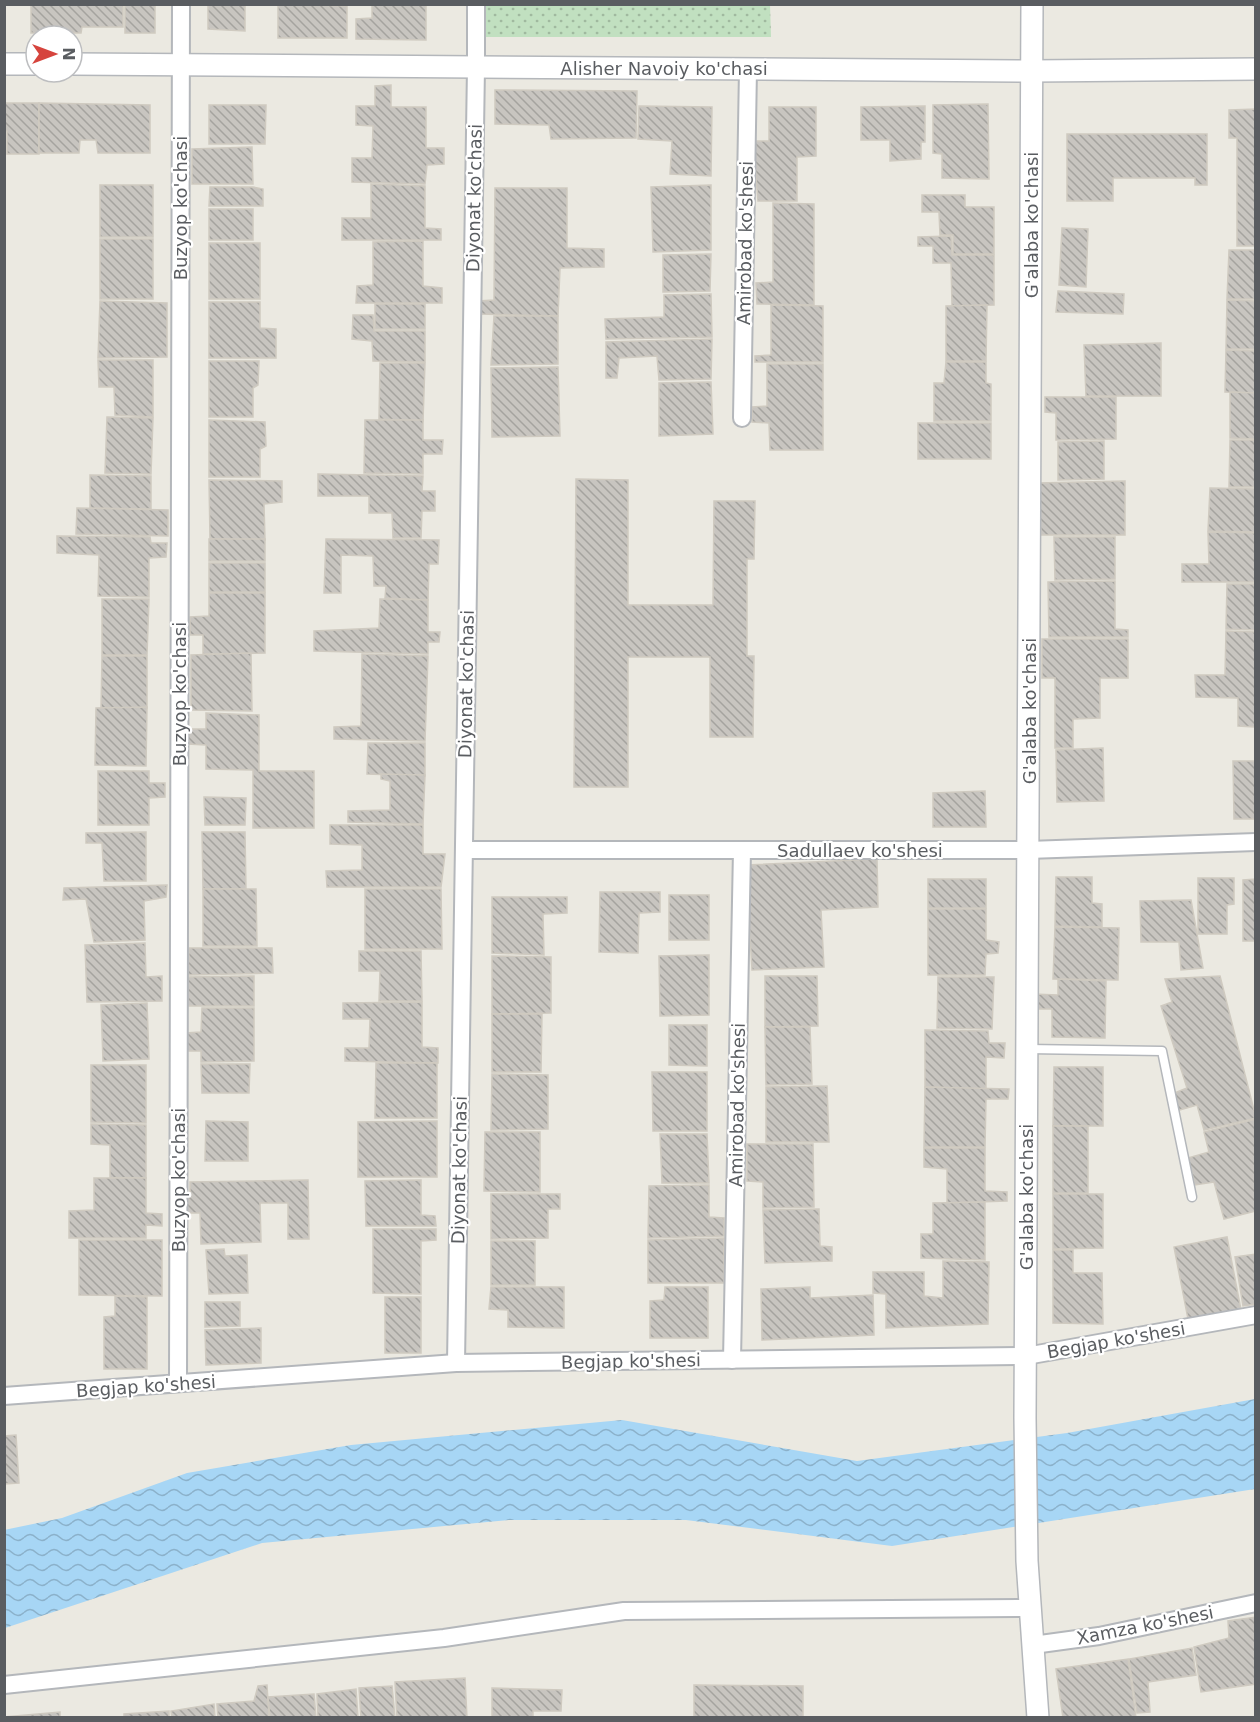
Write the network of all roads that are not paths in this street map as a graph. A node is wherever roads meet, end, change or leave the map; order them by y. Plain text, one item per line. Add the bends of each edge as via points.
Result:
1 (181, 4) edge
2 (476, 4) edge
3 (1032, 4) edge
4 (4, 64) edge
5 (24, 64) edge
6 (84, 64) edge
7 (181, 65) junction
8 (476, 67) junction
9 (748, 69) junction
10 (1256, 69) edge
11 (1032, 71) junction
12 (742, 418) dead end
13 (1256, 842) edge
14 (464, 850) junction
15 (742, 850) junction
16 (1028, 850) junction
17 (1027, 1049) junction
18 (1192, 1197) dead end
19 (1256, 1315) edge
20 (1026, 1356) junction
21 (732, 1360) junction
22 (456, 1363) junction
23 (177, 1383) junction
24 (4, 1396) edge
25 (1256, 1603) edge
26 (1031, 1608) junction
27 (1033, 1645) junction
28 (4, 1685) edge
29 (1038, 1718) edge

1 - 7 street, Buzyop ko'chasi
2 - 8 street, Diyonat ko'chasi
3 - 11 street, G'alaba ko'chasi
4 - 5 street
6 - 7 street, Alisher Navoiy ko'chasi
7 - 8 street, Alisher Navoiy ko'chasi
7 - 23 street, Buzyop ko'chasi
8 - 9 street, Alisher Navoiy ko'chasi
8 - 14 street, Diyonat ko'chasi
9 - 11 street, Alisher Navoiy ko'chasi
9 - 12 street, Amirobad ko'shesi
10 - 11 street, Alisher Navoiy ko'chasi
11 - 16 street, G'alaba ko'chasi
13 - 16 street, Sadullaev ko'shesi
14 - 15 street, Sadullaev ko'shesi
14 - 22 street, Diyonat ko'chasi
15 - 16 street, Sadullaev ko'shesi
15 - 21 street, Amirobad ko'shesi
16 - 17 street, G'alaba ko'chasi
17 - 18 lane via 1162,1051
17 - 20 street, G'alaba ko'chasi
19 - 20 street, Begjap ko'shesi
20 - 21 street, Begjap ko'shesi
20 - 26 street, G'alaba ko'chasi via 1027,1561
21 - 22 street, Begjap ko'shesi
22 - 23 street, Begjap ko'shesi
23 - 24 street, Begjap ko'shesi
25 - 27 street, Xamza ko'shesi via 1099,1636
26 - 27 street, G'alaba ko'chasi
26 - 28 street via 624,1611 444,1638
27 - 29 street, G'alaba ko'chasi

